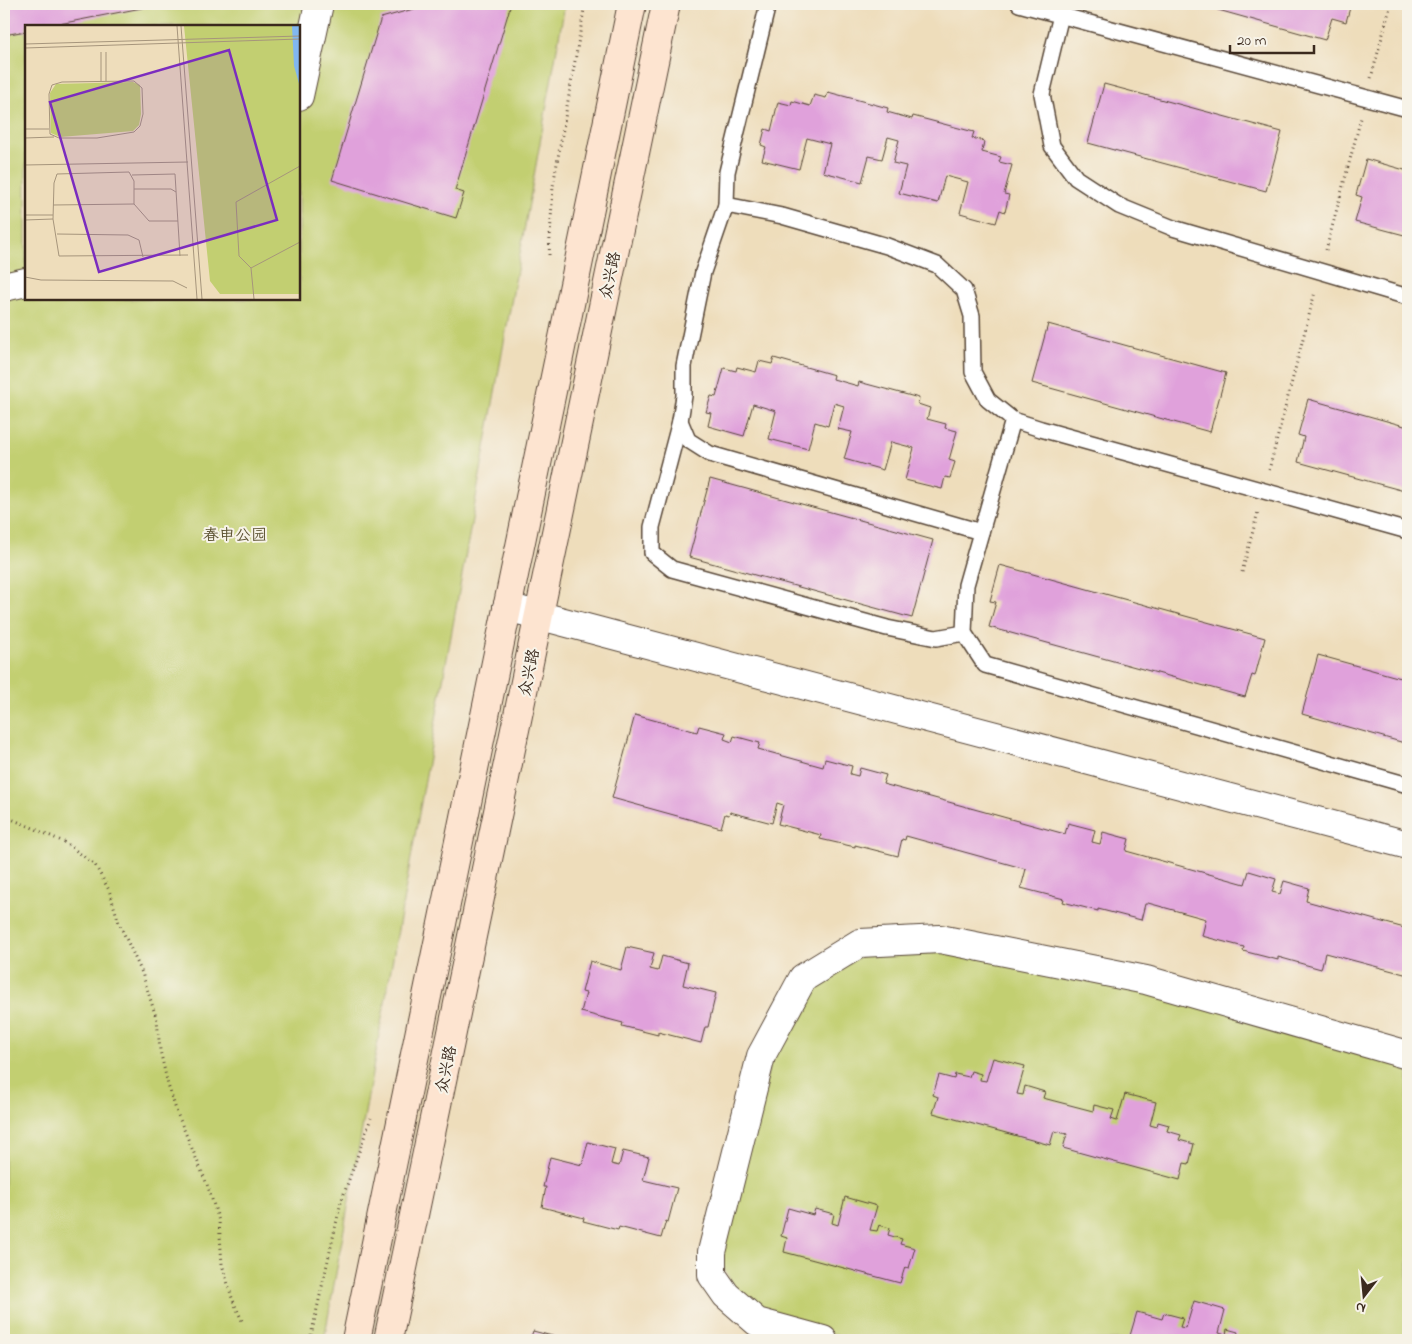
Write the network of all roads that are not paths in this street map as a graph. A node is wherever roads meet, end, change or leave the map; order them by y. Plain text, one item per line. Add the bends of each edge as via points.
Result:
1 (319, 4) edge
2 (632, 4) edge
3 (666, 4) edge
4 (768, 4) edge
5 (1018, 4) edge
6 (1061, 15) dead end
7 (300, 91) edge
8 (1408, 110) edge
9 (726, 205) junction
10 (25, 282) edge
11 (4, 287) edge
12 (1408, 296) edge
13 (1013, 420) junction
14 (680, 421) junction
15 (1408, 531) edge
16 (981, 532) junction
17 (507, 607) junction
18 (540, 616) junction
19 (964, 634) junction
20 (1408, 785) edge
21 (1408, 845) edge
22 (1408, 1055) edge
23 (356, 1340) edge
24 (388, 1340) edge
25 (823, 1340) edge

1 - 7 street
2 - 17 street, 众兴路
3 - 18 street, 众兴路
4 - 9 lane via 727,172
5 - 8 lane
6 - 12 lane via 1042,94 1052,146 1076,178 1119,206 1173,228
9 - 13 lane via 886,246 937,265 964,290 972,316 973,372 988,400
9 - 14 lane via 703,272 684,366
10 - 11 street
13 - 15 lane
13 - 16 lane
14 - 16 lane via 688,440 710,454
14 - 19 lane via 652,527 652,553 672,569 887,628 936,638
16 - 19 lane via 966,585
17 - 18 street
17 - 23 street, 众兴路
18 - 21 street
18 - 24 street, 众兴路
19 - 20 lane via 986,665
22 - 25 street via 1146,980 940,940 860,943 803,978 761,1056 712,1252 712,1275 726,1295 757,1322

